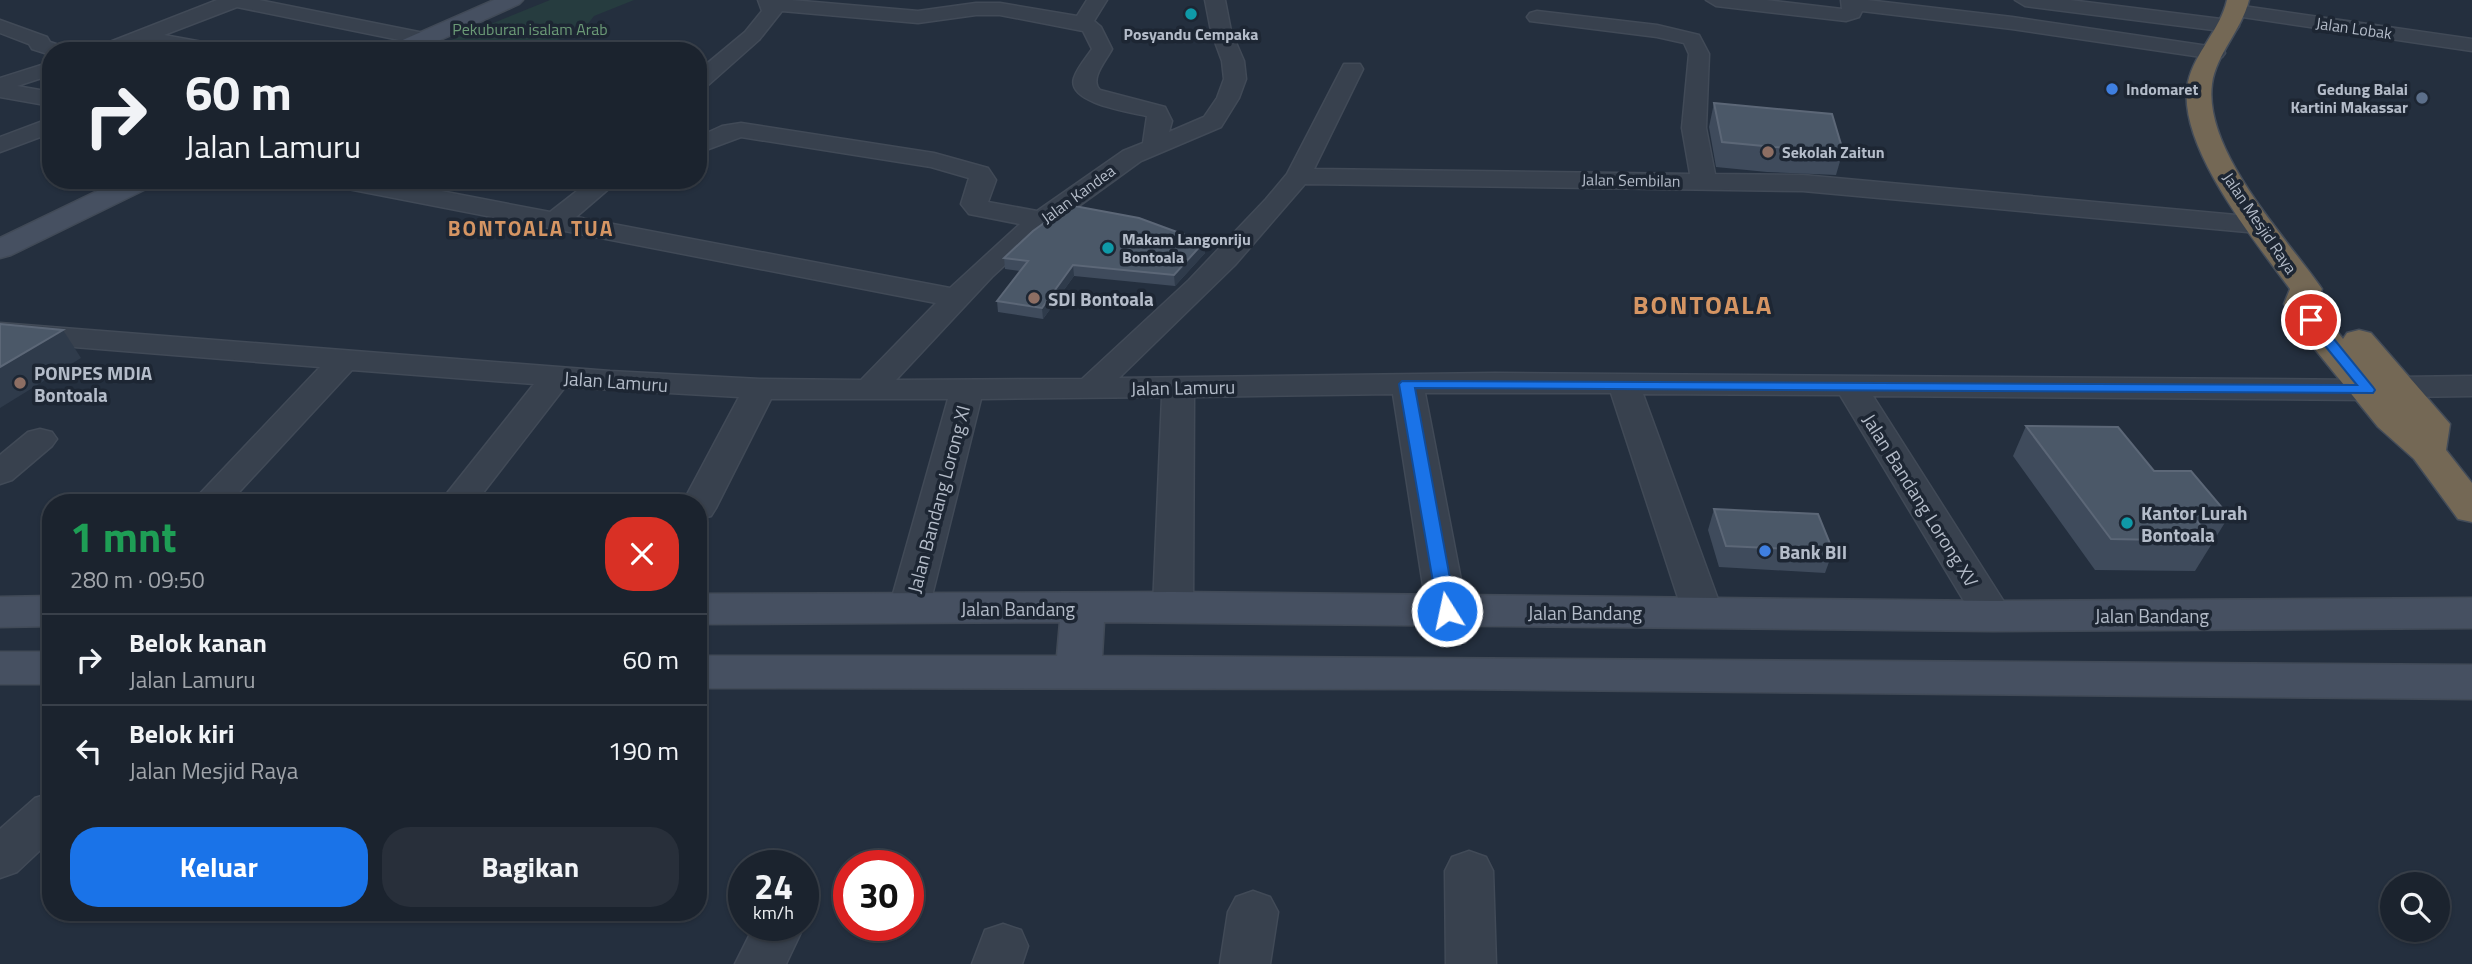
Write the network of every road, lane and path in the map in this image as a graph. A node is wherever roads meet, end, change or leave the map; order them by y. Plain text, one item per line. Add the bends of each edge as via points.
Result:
1 (512, 0) edge
2 (1097, 0) edge
3 (1214, 0) edge
4 (1566, 0) edge
5 (1716, 0) edge
6 (2025, 0) edge
7 (231, 1) edge
8 (770, 2) edge
9 (1852, 2) edge
10 (2071, 3) edge
11 (2234, 12) edge
12 (1083, 23) junction
13 (0, 26) edge
14 (143, 38) junction
15 (424, 39) junction
16 (131, 42) edge
17 (166, 42) edge
18 (417, 42) edge
19 (2472, 45) edge
20 (42, 46) edge
21 (2215, 54) junction
22 (1352, 69) dead end
23 (42, 71) edge
24 (707, 74) edge
25 (0, 85) edge
26 (0, 90) edge
27 (42, 97) edge
28 (42, 129) edge
29 (707, 142) edge
30 (1155, 144) junction
31 (0, 145) edge
32 (1298, 176) junction
33 (1704, 181) junction
34 (123, 189) edge
35 (393, 189) edge
36 (595, 189) edge
37 (557, 219) junction
38 (1041, 220) junction
39 (2258, 225) junction
40 (0, 249) edge
41 (956, 298) junction
42 (0, 332) edge
43 (345, 359) junction
44 (556, 377) junction
45 (1407, 384) junction
46 (1624, 384) junction
47 (1850, 385) junction
48 (2472, 386) edge
49 (1178, 387) junction
50 (1091, 388) junction
51 (2384, 388) junction
52 (760, 389) junction
53 (870, 389) junction
54 (967, 390) junction
55 (40, 439) dead end
56 (0, 473) edge
57 (218, 494) edge
58 (464, 494) edge
59 (705, 494) edge
60 (2472, 510) edge
61 (1083, 607) junction
62 (1173, 607) junction
63 (909, 608) junction
64 (707, 609) edge
65 (0, 611) edge
66 (42, 611) edge
67 (1447, 611) junction
68 (1703, 613) junction
69 (2472, 613) edge
70 (1993, 615) junction
71 (0, 668) edge
72 (42, 668) edge
73 (707, 672) edge
74 (1078, 673) junction
75 (2472, 682) edge
76 (42, 819) edge
77 (0, 858) edge
78 (1469, 871) dead end
79 (1253, 912) dead end
80 (772, 941) edge
81 (760, 964) edge
82 (1245, 964) edge
83 (1471, 964) edge

1 - 15 main road
2 - 12 street
3 - 30 street, Jalan Kandea via 1233,61 1234,83 1213,122
4 - 33 street via 1537,17 1692,40 1699,54 1694,128
5 - 9 street via 1846,15 1852,13
6 - 10 street, Jalan Lobak
7 - 14 street
7 - 15 street
8 - 12 street via 918,17 1000,9
8 - 24 street via 772,12 752,37
9 - 21 street
10 - 11 street, Jalan Lobak
11 - 19 street, Jalan Lobak
11 - 21 highway, Jalan Mesjid Raya
12 - 30 street via 1091,27 1102,48 1084,79 1084,88 1093,95 1157,112 1160,121
13 - 20 street via 40,41
14 - 16 street
14 - 17 street
15 - 18 main road
21 - 39 highway, Jalan Mesjid Raya via 2196,102 2225,172
22 - 32 street
23 - 25 street
26 - 27 street
28 - 31 street
29 - 38 street via 741,130 934,160 979,173 983,180 975,197 978,208
30 - 38 street, Jalan Kandea via 1111,168
32 - 33 street, Jalan Sembilan
32 - 50 street via 1242,243
33 - 39 street, Jalan Sembilan via 1858,187
34 - 40 main road
35 - 37 street
36 - 37 street
37 - 41 street
38 - 41 street, Jalan Kandea
39 - 51 highway, Jalan Mesjid Raya via 2306,289 2329,305
41 - 53 street, Jalan Kandea
42 - 43 street, Jalan Lamuru
43 - 44 street, Jalan Lamuru
43 - 57 street
44 - 52 street, Jalan Lamuru
44 - 58 street
45 - 46 street, Jalan Lamuru
45 - 49 street, Jalan Lamuru
45 - 67 street
46 - 47 street, Jalan Lamuru
46 - 68 street
47 - 51 street, Jalan Lamuru
47 - 70 street, Jalan Bandang Lorong XV
48 - 51 street, Jalan Lamuru
49 - 50 street, Jalan Lamuru
49 - 62 street
50 - 54 street, Jalan Lamuru
51 - 60 highway, Jalan Mesjid Raya via 2432,424 2427,451
52 - 53 street, Jalan Lamuru
52 - 59 street
53 - 54 street, Jalan Lamuru
54 - 63 street, Jalan Bandang Lorong XI
55 - 56 street
61 - 62 main road, Jalan Bandang
61 - 63 main road, Jalan Bandang
61 - 74 main road
62 - 67 main road, Jalan Bandang
63 - 64 main road, Jalan Bandang
65 - 66 main road
67 - 68 main road, Jalan Bandang
68 - 70 main road, Jalan Bandang
69 - 70 main road, Jalan Bandang
71 - 72 main road
73 - 74 main road
74 - 75 main road
76 - 77 street
78 - 83 street
79 - 82 street
80 - 81 street

